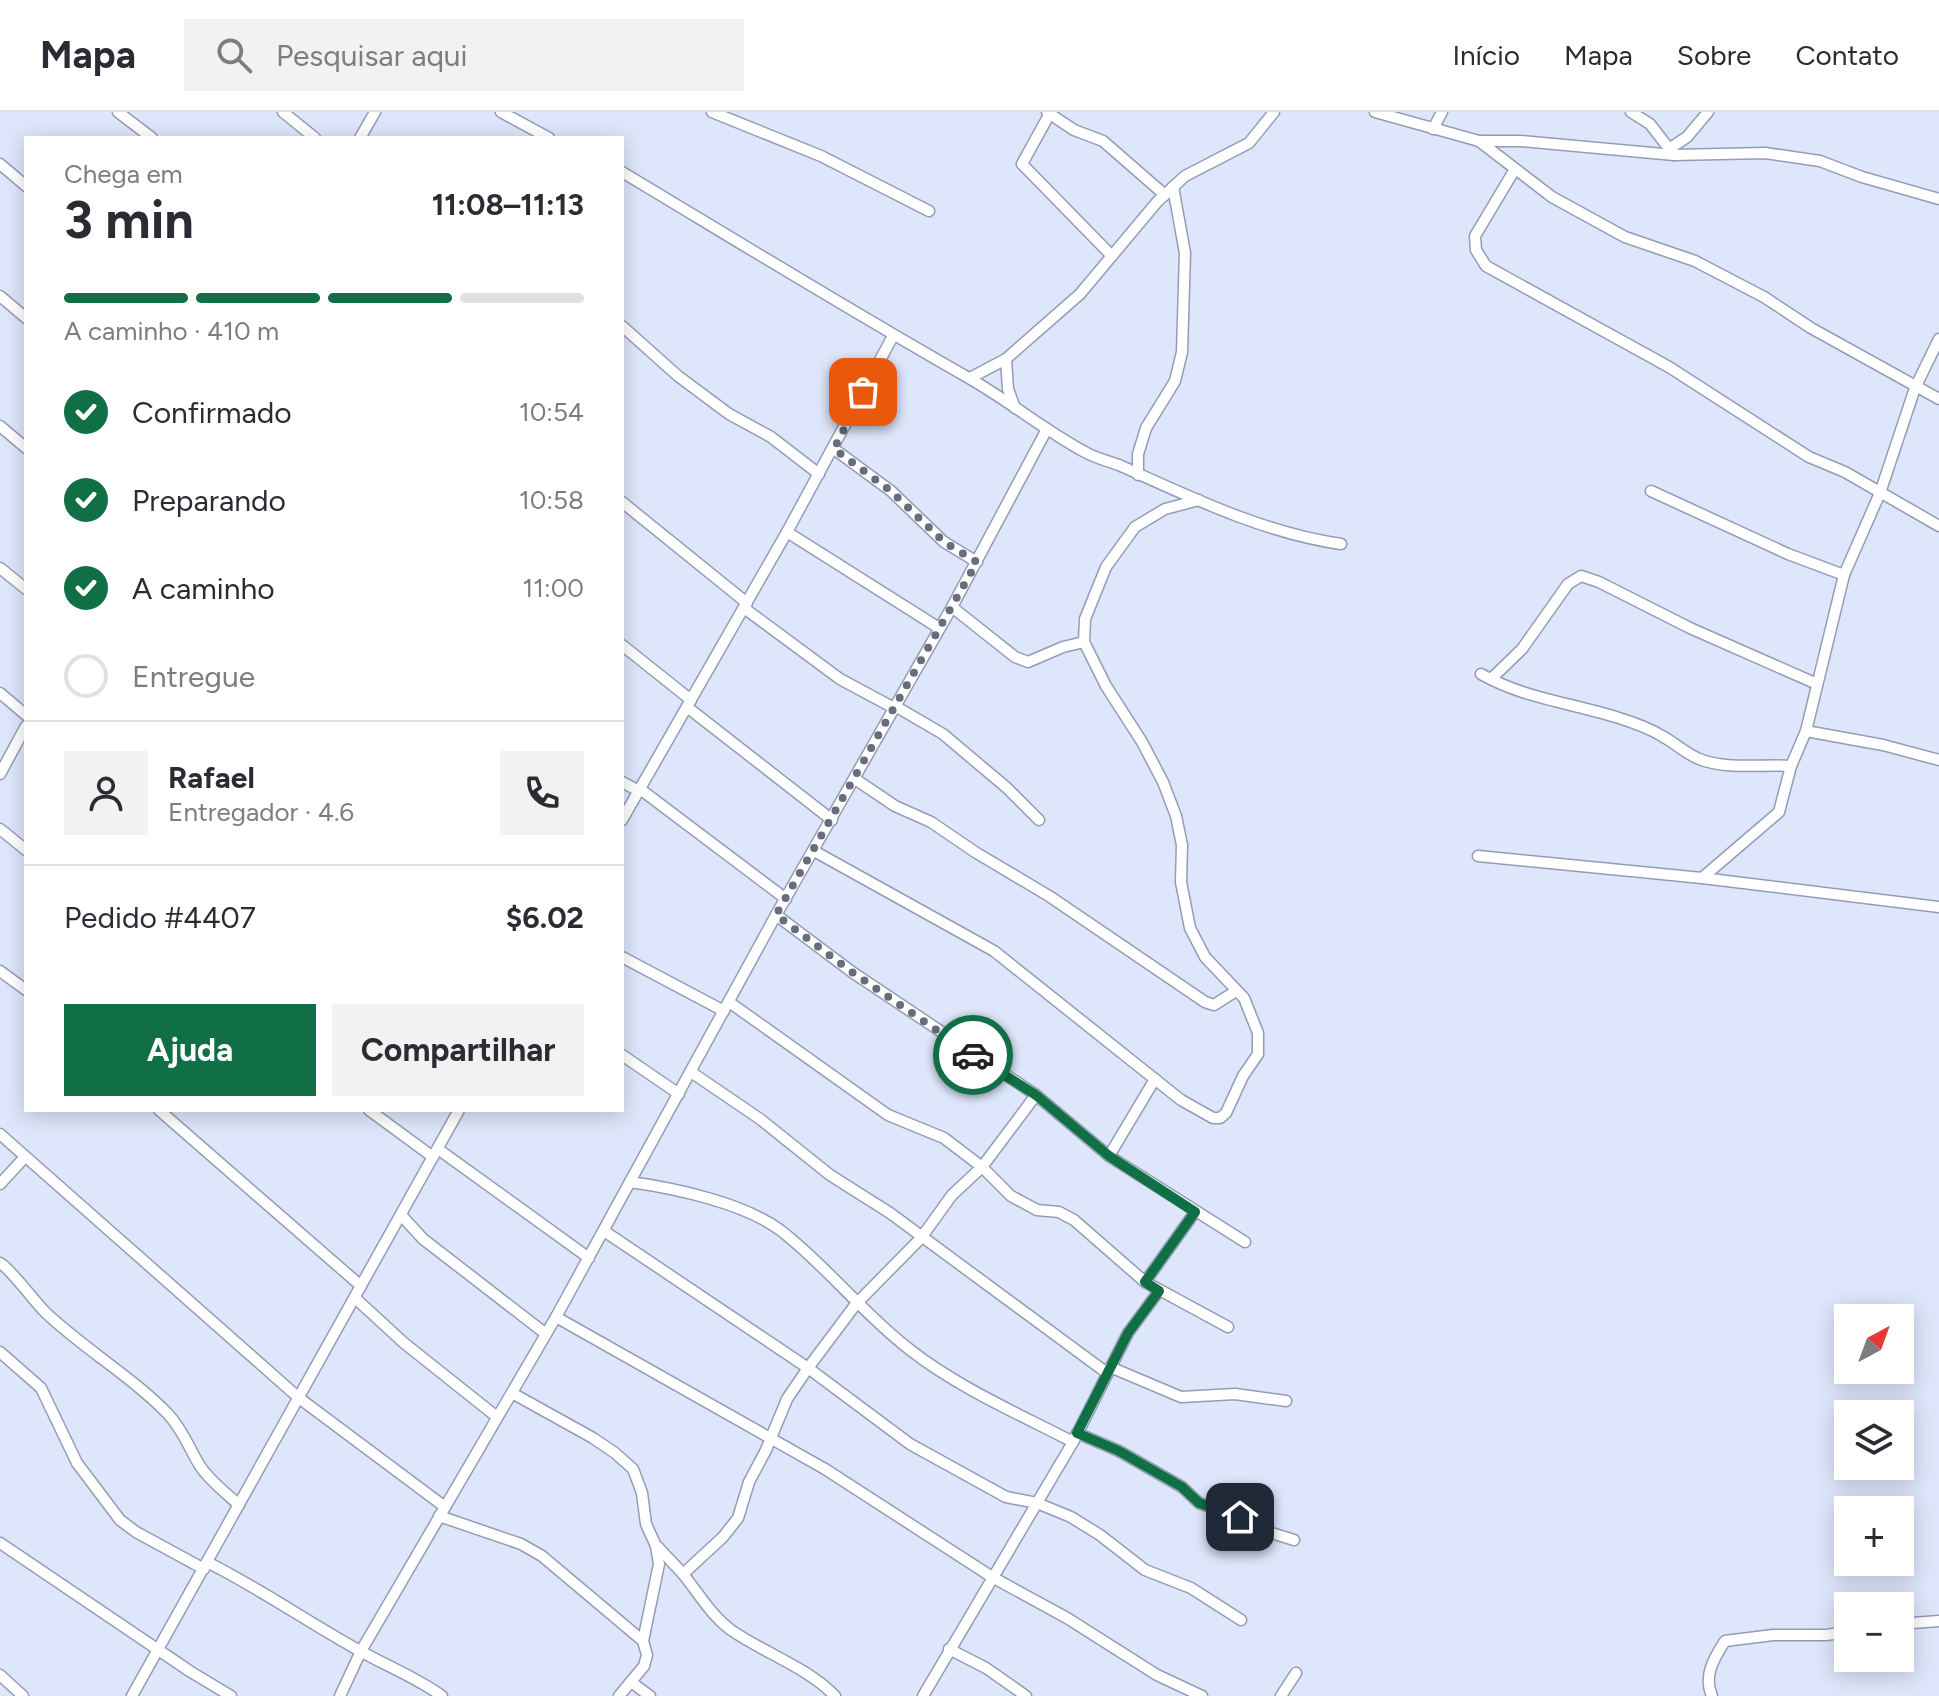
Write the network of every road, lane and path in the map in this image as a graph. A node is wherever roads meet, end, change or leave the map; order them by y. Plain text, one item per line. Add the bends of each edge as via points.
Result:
1 (118, 112) edge
2 (283, 112) edge
3 (375, 112) edge
4 (501, 112) edge
5 (712, 112) edge
6 (1274, 112) edge
7 (1375, 112) edge
8 (1442, 112) edge
9 (1631, 112) edge
10 (1708, 112) edge
11 (1048, 113) edge
12 (1433, 129) junction
13 (149, 136) edge
14 (313, 136) edge
15 (361, 136) edge
16 (545, 136) edge
17 (1479, 141) junction
18 (1671, 152) junction
19 (0, 164) edge
20 (1515, 169) junction
21 (624, 173) edge
22 (24, 184) edge
23 (1169, 191) junction
24 (1939, 199) edge
25 (929, 211) dead end
26 (1112, 256) junction
27 (0, 296) edge
28 (24, 316) edge
29 (624, 328) edge
30 (893, 336) junction
31 (1939, 339) edge
32 (1006, 359) junction
33 (970, 378) junction
34 (1915, 388) junction
35 (1939, 399) edge
36 (1015, 408) junction
37 (0, 426) edge
38 (1047, 429) junction
39 (24, 446) edge
40 (834, 449) junction
41 (819, 474) junction
42 (1138, 475) junction
43 (1651, 491) dead end
44 (1880, 493) junction
45 (1199, 500) junction
46 (624, 504) edge
47 (1939, 526) edge
48 (787, 532) junction
49 (1341, 544) dead end
50 (977, 562) junction
51 (0, 568) edge
52 (1844, 575) junction
53 (24, 587) edge
54 (745, 605) junction
55 (952, 607) junction
56 (939, 628) junction
57 (1084, 642) junction
58 (624, 647) edge
59 (1817, 684) junction
60 (0, 693) edge
61 (689, 703) junction
62 (894, 707) junction
63 (24, 713) edge
64 (24, 730) edge
65 (1806, 731) junction
66 (1939, 760) edge
67 (1791, 766) junction
68 (0, 774) edge
69 (855, 779) junction
70 (624, 783) edge
71 (639, 790) junction
72 (624, 816) edge
73 (832, 820) junction
74 (1039, 820) dead end
75 (0, 829) edge
76 (24, 848) edge
77 (814, 851) junction
78 (1478, 856) dead end
79 (1702, 878) junction
80 (786, 899) junction
81 (1939, 907) edge
82 (776, 915) junction
83 (624, 958) edge
84 (0, 971) edge
85 (24, 989) edge
86 (1236, 991) junction
87 (727, 1007) junction
88 (624, 1056) edge
89 (691, 1072) junction
90 (1155, 1079) junction
91 (679, 1094) junction
92 (1036, 1095) junction
93 (161, 1112) edge
94 (372, 1112) edge
95 (458, 1112) edge
96 (0, 1134) edge
97 (436, 1153) junction
98 (1109, 1156) junction
99 (25, 1157) junction
100 (982, 1167) junction
101 (630, 1182) junction
102 (0, 1184) edge
103 (1195, 1212) junction
104 (401, 1215) junction
105 (604, 1231) junction
106 (921, 1238) junction
107 (1245, 1242) dead end
108 (589, 1258) junction
109 (0, 1263) edge
110 (1145, 1282) junction
111 (361, 1286) junction
112 (1159, 1291) junction
113 (355, 1298) junction
114 (856, 1304) junction
115 (556, 1317) junction
116 (1228, 1327) dead end
117 (546, 1334) junction
118 (0, 1352) edge
119 (808, 1368) junction
120 (1109, 1370) junction
121 (512, 1393) junction
122 (299, 1398) junction
123 (1286, 1401) dead end
124 (497, 1417) junction
125 (771, 1438) junction
126 (1075, 1438) junction
127 (1037, 1503) junction
128 (239, 1505) junction
129 (442, 1512) junction
130 (1294, 1540) dead end
131 (0, 1543) edge
132 (656, 1546) junction
133 (206, 1565) junction
134 (683, 1574) junction
135 (992, 1577) junction
136 (1241, 1620) dead end
137 (1939, 1621) edge
138 (1914, 1623) edge
139 (1834, 1634) edge
140 (643, 1641) junction
141 (159, 1649) junction
142 (949, 1649) junction
143 (361, 1651) junction
144 (1296, 1673) dead end
145 (0, 1675) edge
146 (631, 1682) junction
147 (23, 1696) edge
148 (132, 1696) edge
149 (231, 1696) edge
150 (340, 1696) edge
151 (442, 1696) edge
152 (619, 1696) edge
153 (650, 1696) edge
154 (835, 1696) edge
155 (923, 1696) edge
156 (1026, 1696) edge
157 (1202, 1696) edge
158 (1281, 1696) edge
159 (1712, 1696) edge

1 - 13 street
2 - 14 street
3 - 15 street
4 - 16 street
5 - 25 street via 821,156
6 - 23 street via 1249,143 1185,176
7 - 12 street
8 - 12 street
9 - 18 street via 1650,124
10 - 18 street
11 - 23 street via 1103,141
11 - 26 street via 1022,164
12 - 17 street
17 - 18 street
17 - 20 street
18 - 24 street via 1765,153 1820,161
19 - 22 street
20 - 34 street via 1552,197 1625,237 1695,261 1764,297
20 - 44 street via 1475,236 1486,266 1669,367 1809,457
21 - 30 street
23 - 26 street
23 - 42 street via 1185,253 1182,352 1175,381 1146,428
26 - 32 street via 1080,294
27 - 28 street
29 - 41 street via 708,399
30 - 33 street
30 - 40 street
31 - 34 street
32 - 33 street
32 - 36 street
33 - 36 street
34 - 35 street
34 - 44 street
36 - 38 street
37 - 39 street
38 - 42 street via 1087,454
38 - 50 street
40 - 41 street
40 - 50 street via 891,491 944,542
41 - 48 street
42 - 45 street
43 - 52 street
44 - 47 street
44 - 52 street
45 - 49 street via 1272,528
45 - 57 street via 1165,509 1135,527 1106,567 1085,619
46 - 54 street
48 - 54 street
48 - 56 street
50 - 55 street
51 - 53 street
52 - 59 street
54 - 61 street
54 - 62 street via 840,679
55 - 56 street
55 - 57 street via 1028,662
56 - 62 street
57 - 86 street via 1168,793 1182,845 1181,882 1190,928 1205,957
58 - 61 street
59 - 65 street
59 - 67 street via 1581,576 1568,584 1522,649 1486,676 1528,694 1630,722 1702,760 1730,766
60 - 63 street
61 - 71 street
61 - 73 street
62 - 69 street
62 - 74 street via 943,734
64 - 68 street
65 - 66 street
65 - 67 street
67 - 79 street via 1779,812
69 - 73 street
69 - 86 street via 1049,896 1205,1002 1214,1005
70 - 71 street
71 - 72 street
71 - 80 street
73 - 77 street
75 - 76 street
77 - 80 street
77 - 90 street via 994,951
78 - 79 street
79 - 81 street
80 - 82 street
82 - 87 street
82 - 92 street via 864,981
83 - 87 street
84 - 85 street
86 - 90 street via 1258,1033 1258,1054 1226,1113 1213,1118
87 - 89 street
87 - 100 street via 888,1115 944,1138
88 - 91 street
89 - 91 street
89 - 106 street
90 - 98 street
91 - 101 street
92 - 98 street
92 - 100 street
93 - 111 street
94 - 97 street
95 - 97 street
96 - 99 street
97 - 104 street
97 - 108 street
98 - 103 street
99 - 102 street
99 - 122 street
100 - 106 street via 939,1210
100 - 110 street via 1011,1196 1074,1220
101 - 105 street
101 - 114 street via 710,1199 777,1227
103 - 107 street
103 - 110 street
104 - 111 street
104 - 117 street via 423,1239
105 - 108 street
105 - 119 street
106 - 114 street
106 - 120 street
108 - 115 street
109 - 128 street via 49,1315 170,1416 200,1465
110 - 112 street
111 - 113 street
112 - 116 street
112 - 120 street
113 - 122 street
113 - 124 street
114 - 119 street
114 - 126 street via 911,1351 975,1390
115 - 117 street
115 - 125 street
117 - 121 street
118 - 133 street via 41,1388 77,1463 120,1520
119 - 125 street via 787,1399
119 - 127 street via 910,1444 1006,1497
120 - 123 street via 1181,1397 1235,1394
120 - 126 street
121 - 124 street
121 - 132 street via 593,1438 633,1469
122 - 128 street
122 - 129 street
124 - 129 street
125 - 134 street via 738,1518
125 - 135 street
126 - 127 street
126 - 130 street via 1119,1451 1207,1506
127 - 135 street
127 - 136 street via 1071,1517 1145,1570 1191,1588
128 - 133 street
129 - 140 street via 532,1550
129 - 143 street
131 - 141 street
132 - 134 street
132 - 140 street via 659,1564
133 - 141 street
133 - 143 street via 255,1586
134 - 154 street via 728,1628
135 - 142 street
135 - 157 street
137 - 138 street
139 - 159 street via 1725,1641 1710,1664
140 - 146 street via 644,1666
141 - 148 street
141 - 149 street
142 - 155 street
142 - 156 street
143 - 150 street
143 - 151 street
144 - 158 street
145 - 147 street
146 - 152 street
146 - 153 street

